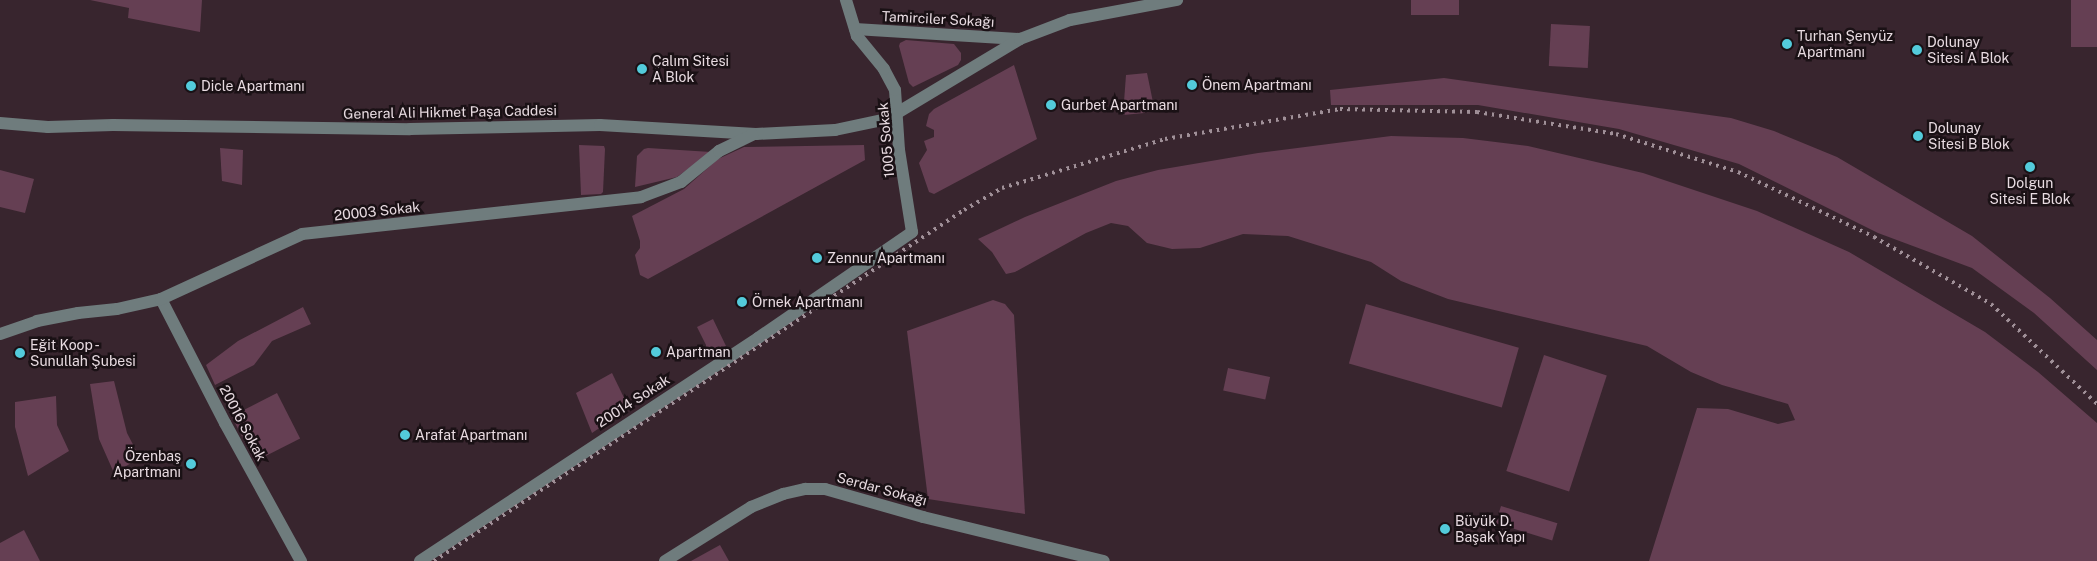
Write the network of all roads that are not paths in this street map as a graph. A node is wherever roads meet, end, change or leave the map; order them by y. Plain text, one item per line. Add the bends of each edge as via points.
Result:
1 (846, 0) edge
2 (1177, 0) edge
3 (855, 29) junction
4 (1020, 39) junction
5 (897, 113) junction
6 (0, 124) edge
7 (756, 134) junction
8 (912, 232) joint
9 (161, 299) junction
10 (0, 334) edge
11 (301, 561) edge
12 (420, 561) edge
13 (665, 561) edge
14 (1104, 561) edge

1 - 3 street, 1005 Sokak
2 - 4 street, Tamirciler Sokağı via 1070,20
3 - 4 street, Tamirciler Sokağı
3 - 5 street, 1005 Sokak via 861,42 893,83
4 - 5 street, Tamirciler Sokağı
5 - 7 street, General Ali Hikmet Paşa Caddesi via 874,122 835,130
5 - 8 street, 1005 Sokak via 899,150
6 - 7 street, General Ali Hikmet Paşa Caddesi via 410,129 600,125
7 - 9 street, 20003 Sokak via 719,151 681,182 641,197 302,234
8 - 12 street, 20014 Sokak via 758,338
9 - 10 street, 20003 Sokak via 37,321
9 - 11 street, 20016 Sokak
13 - 14 street, Serdar Sokağı via 751,508 783,494 806,489 825,489

